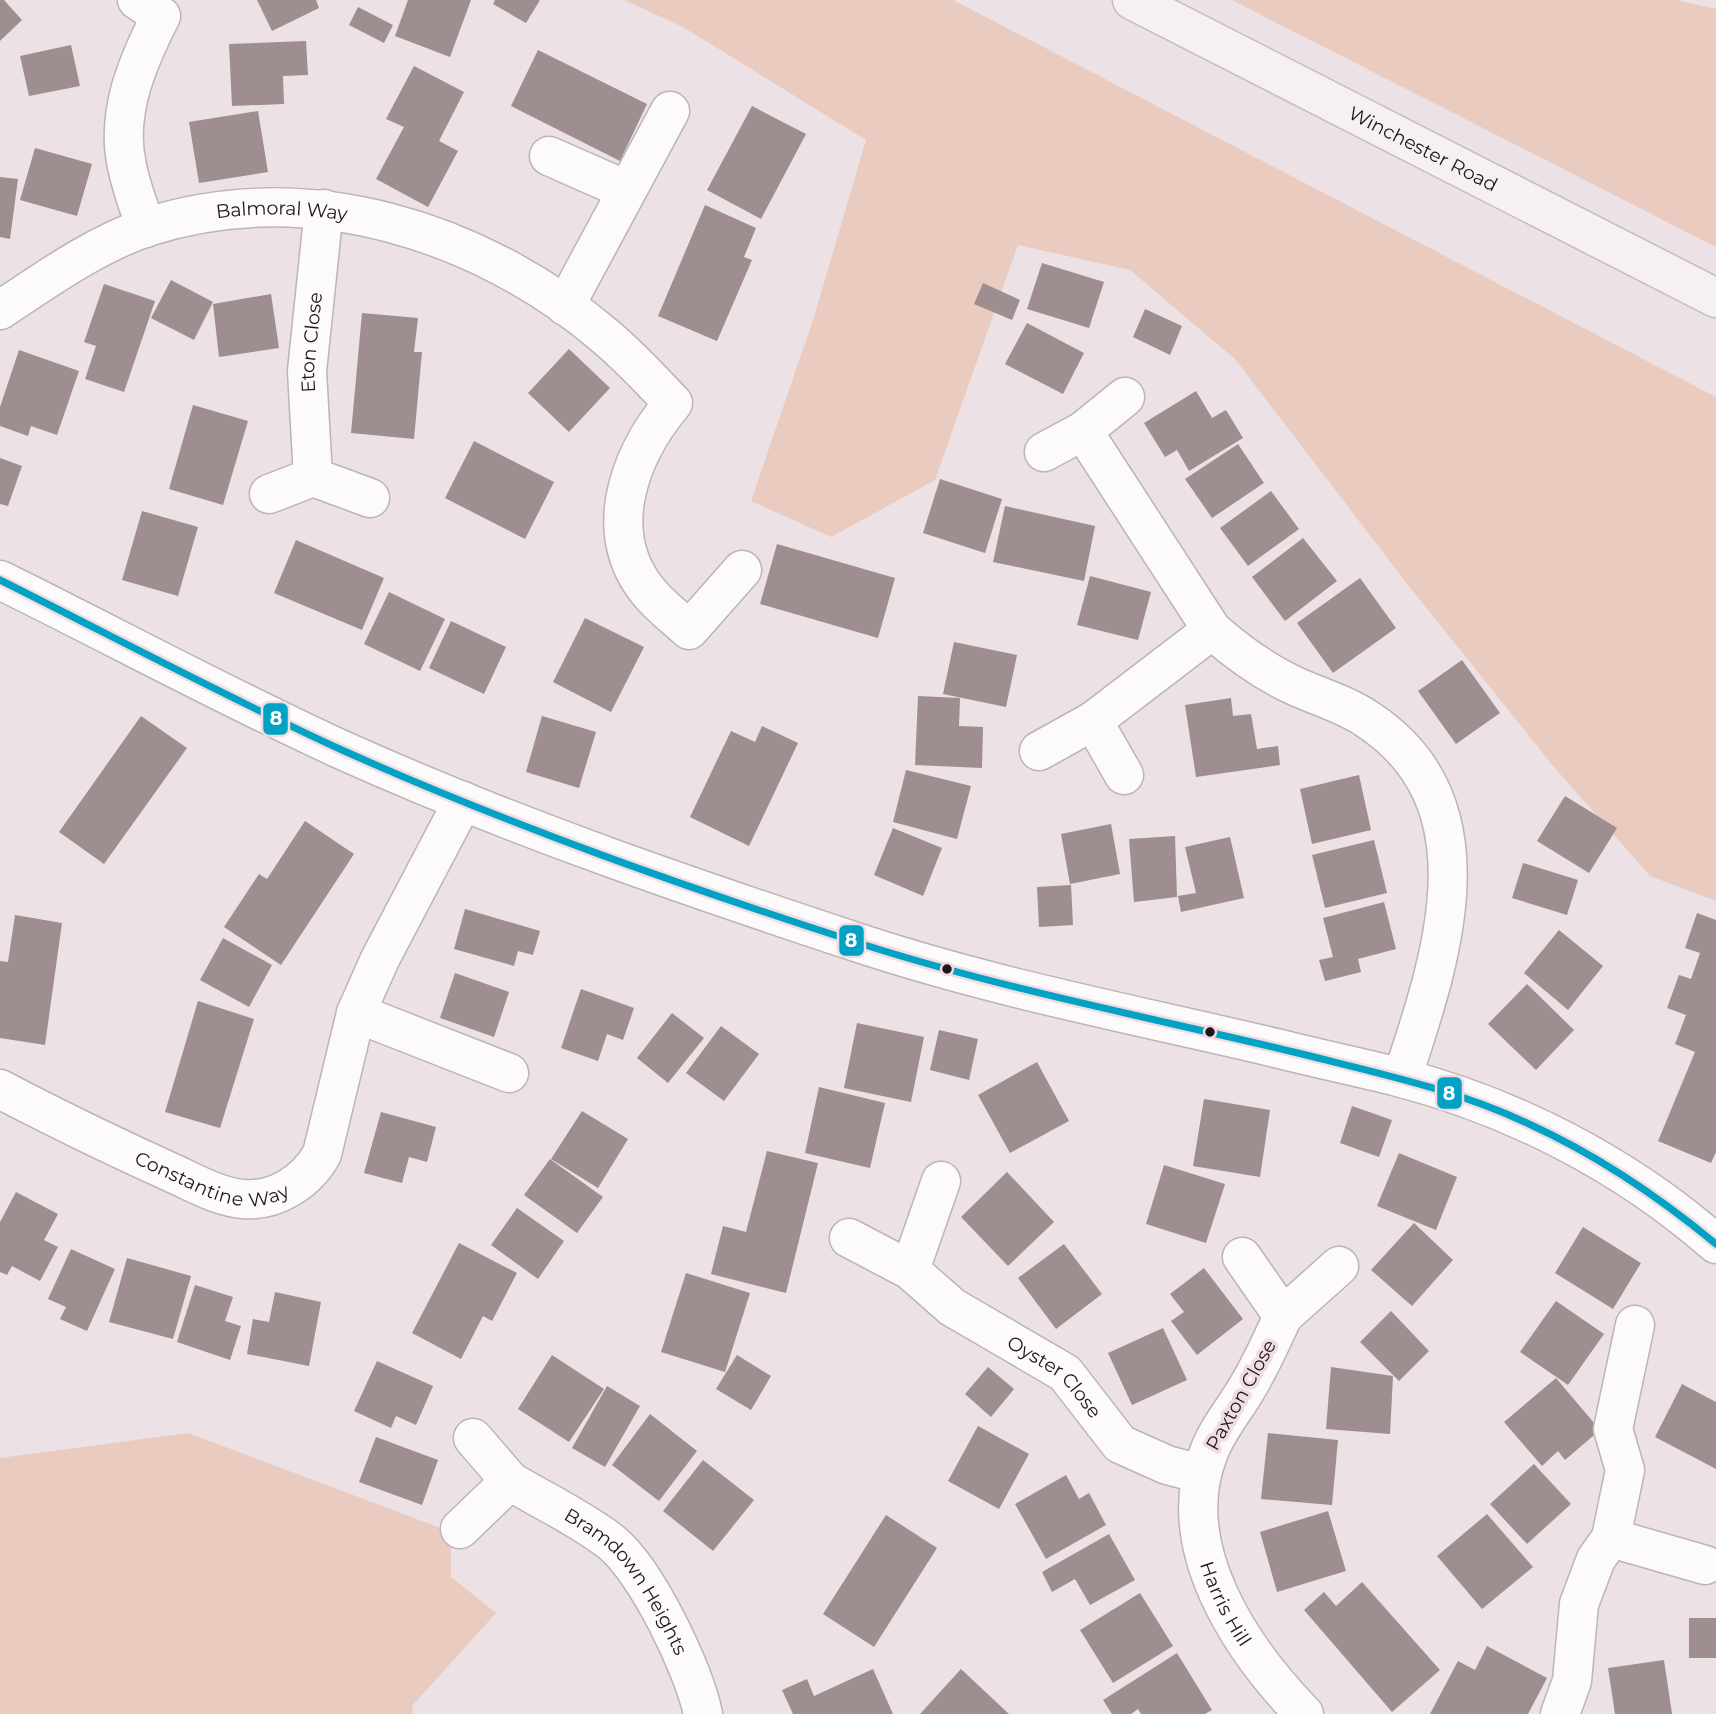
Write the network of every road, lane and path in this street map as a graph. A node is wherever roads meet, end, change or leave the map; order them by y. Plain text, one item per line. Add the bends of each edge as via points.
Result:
1 (137, 0) edge
2 (1132, 0) edge
3 (670, 111) dead end
4 (549, 156) dead end
5 (626, 190) junction
6 (324, 209) junction
7 (146, 228) junction
8 (1716, 299) edge
9 (565, 306) junction
10 (0, 310) edge
11 (1125, 397) dead end
12 (1083, 431) junction
13 (1044, 452) dead end
14 (313, 477) junction
15 (269, 494) dead end
16 (370, 498) dead end
17 (742, 570) dead end
18 (0, 580) edge
19 (1212, 630) junction
20 (1093, 721) junction
21 (1038, 751) dead end
22 (1124, 775) dead end
23 (463, 802) junction
24 (356, 1013) junction
25 (509, 1073) dead end
26 (1402, 1078) junction
27 (0, 1088) edge
28 (941, 1181) dead end
29 (849, 1238) dead end
30 (1716, 1244) edge
31 (1242, 1256) dead end
32 (1339, 1266) dead end
33 (910, 1270) junction
34 (1283, 1316) junction
35 (1634, 1325) dead end
36 (473, 1438) dead end
37 (1201, 1474) junction
38 (510, 1482) junction
39 (460, 1529) dead end
40 (1611, 1538) junction
41 (1706, 1565) dead end
42 (703, 1714) edge
43 (1304, 1714) edge
44 (1560, 1714) edge

1 - 7 street via 161,16 135,73 124,118 127,166
2 - 8 main road, Winchester Road
3 - 5 street
4 - 5 street
5 - 9 street
6 - 7 street, Balmoral Way via 268,207 183,218
6 - 9 street, Balmoral Way via 430,234 510,270
6 - 14 street, Eton Close via 307,371
7 - 10 street, Balmoral Way via 97,250
9 - 17 street, Balmoral Way via 605,336 673,402 654,426 624,494 627,553 646,588 689,630
11 - 12 street
12 - 13 street
12 - 19 street
14 - 15 street
14 - 16 street
18 - 23 street via 342,750
19 - 20 street
19 - 26 street via 1271,674 1347,707 1389,734 1423,775 1434,800 1447,853 1447,913 1432,985
20 - 21 street
20 - 22 street
23 - 24 street, Constantine Way
23 - 26 street via 870,947 1069,1000
24 - 25 street
24 - 27 street, Constantine Way via 322,1154 303,1179 258,1198 243,1199 210,1189
26 - 30 street via 1497,1111 1605,1163 1666,1201
28 - 33 street
29 - 33 street, Oyster Close
31 - 34 street, Paxton Close
32 - 34 street, Paxton Close
33 - 37 street, Oyster Close via 952,1307 1065,1373 1120,1444
34 - 37 street, Paxton Close via 1247,1390 1209,1450
35 - 40 street via 1613,1429 1625,1470
36 - 38 street, Bramdown Heights
37 - 43 street, Harris Hill via 1200,1529 1210,1574 1227,1610 1273,1681
38 - 39 street
38 - 42 street, Bramdown Heights via 588,1525 628,1559 683,1655
40 - 41 street
40 - 44 street via 1596,1559 1579,1604 1572,1681

